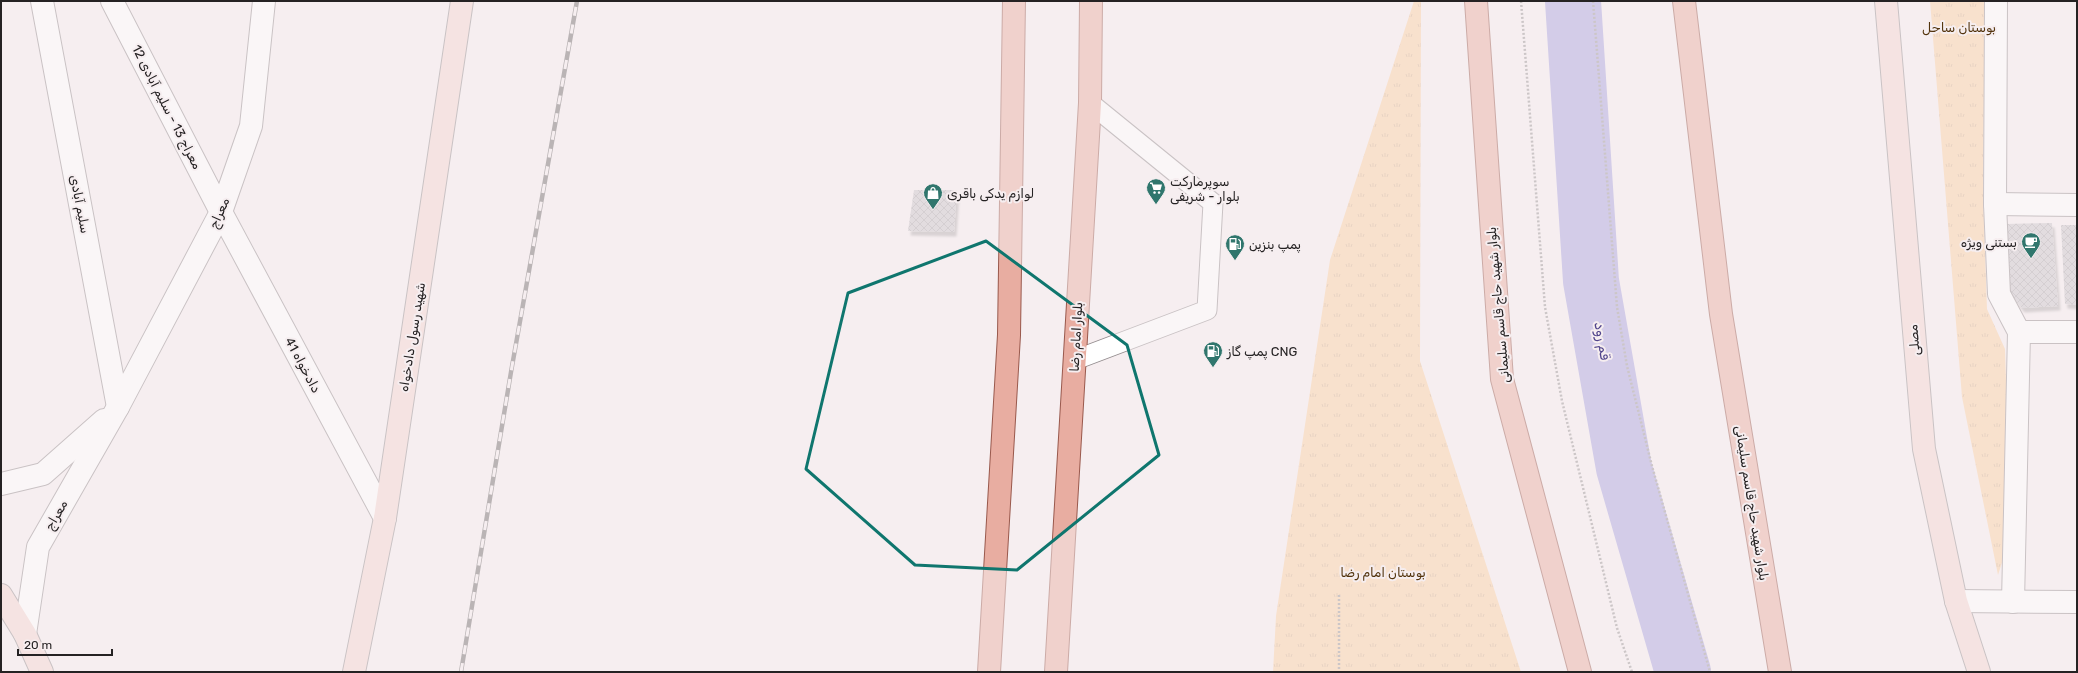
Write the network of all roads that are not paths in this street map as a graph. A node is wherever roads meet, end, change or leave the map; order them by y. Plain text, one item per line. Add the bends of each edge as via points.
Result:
1 (42, 1) edge
2 (112, 1) edge
3 (264, 1) edge
4 (462, 1) edge
5 (1014, 1) edge
6 (1090, 1) edge
7 (1476, 1) edge
8 (1684, 1) edge
9 (1886, 1) edge
10 (1996, 1) edge
11 (1090, 103) junction
12 (1995, 204) junction
13 (2077, 205) edge
14 (221, 212) junction
15 (2019, 332) junction
16 (2077, 332) edge
17 (1075, 360) junction
18 (118, 407) junction
19 (1, 484) edge
20 (385, 518) junction
21 (1, 595) edge
22 (1956, 601) junction
23 (2013, 602) junction
24 (2077, 602) edge
25 (26, 634) junction
26 (42, 672) edge
27 (354, 672) edge
28 (989, 672) edge
29 (1056, 672) edge
30 (1580, 672) edge
31 (1780, 672) edge
32 (1978, 672) edge

1 - 18 street, سلیم آبادی
2 - 14 street, معراج 13 - سلیم آبادی 12
3 - 14 street, معراج via 251,126
4 - 20 main road, شهید رسول دادخواه
5 - 28 main road via 1009,335
6 - 11 main road, بلوار امام رضا
7 - 30 main road, بلوار شهید حاج قاسم سلیمانی via 1502,379
8 - 31 main road, بلوار شهید حاج قاسم سلیمانی via 1721,314
9 - 22 main road, مصلی via 1924,449
10 - 12 street
11 - 17 main road, بلوار امام رضا
11 - 17 lane via 1213,203 1207,310
12 - 13 street
12 - 15 street via 1999,294
14 - 18 street, معراج
14 - 20 street, دادخواه 41
15 - 16 street
15 - 23 street
17 - 29 main road, بلوار امام رضا
18 - 19 street, معراج via 43,474
18 - 25 street, معراج via 38,547
20 - 27 main road, شهید رسول دادخواه
21 - 25 main road
22 - 23 street
22 - 32 main road, مصلی
23 - 24 street
25 - 26 main road

